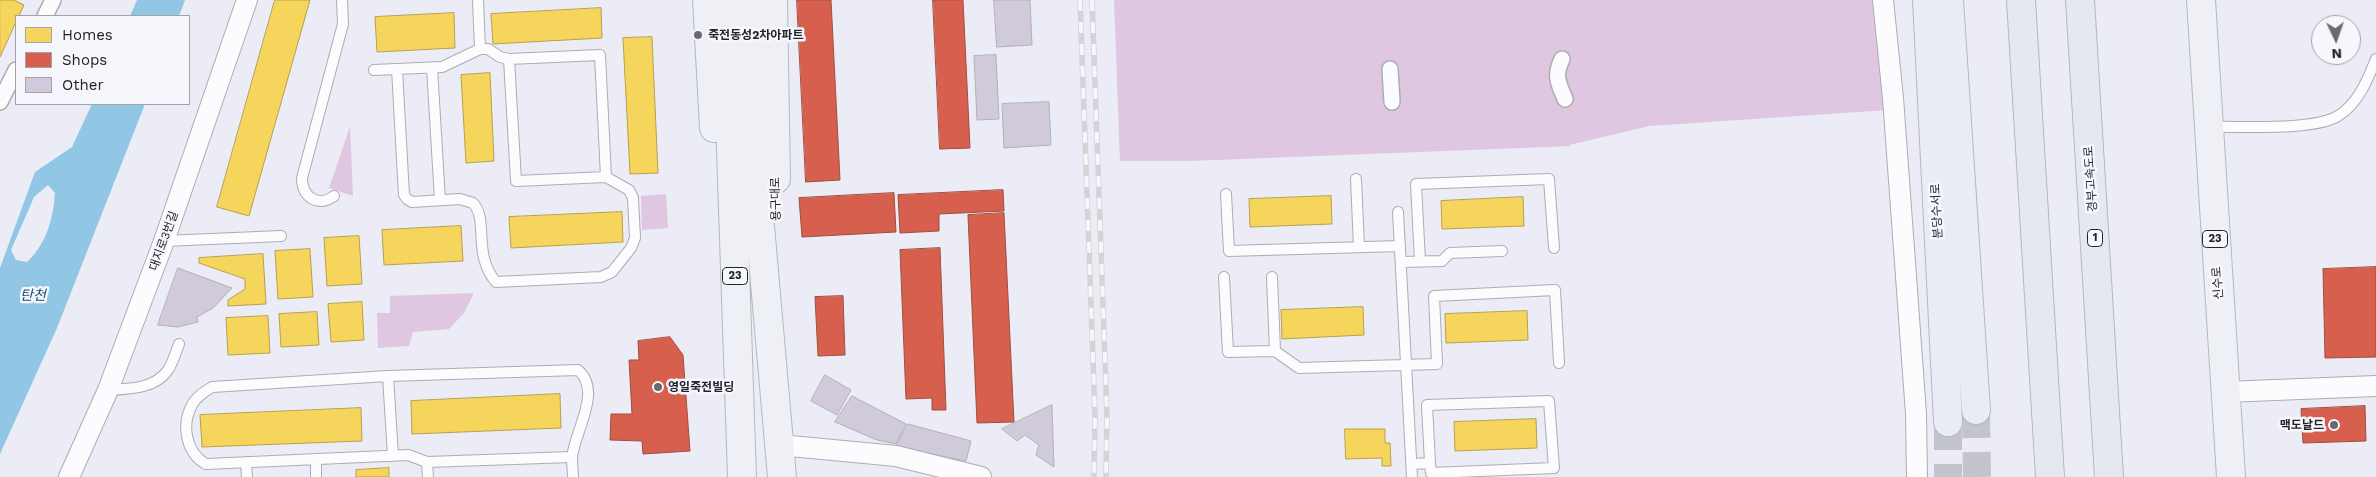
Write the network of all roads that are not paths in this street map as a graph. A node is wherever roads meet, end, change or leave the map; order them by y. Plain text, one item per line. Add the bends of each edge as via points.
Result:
1 (53, 0) edge
2 (247, 0) edge
3 (342, 0) edge
4 (478, 0) edge
5 (708, 0) edge
6 (726, 0) edge
7 (748, 0) edge
8 (773, 0) edge
9 (1883, 0) edge
10 (1927, 0) edge
11 (1949, 0) edge
12 (2021, 0) edge
13 (2080, 0) edge
14 (2202, 0) edge
15 (45, 15) edge
16 (480, 49) junction
17 (509, 59) junction
18 (1562, 59) dead end
19 (2376, 59) edge
20 (432, 68) junction
21 (397, 69) junction
22 (1390, 69) dead end
23 (374, 70) dead end
24 (15, 72) edge
25 (741, 74) junction
26 (1565, 98) dead end
27 (0, 102) edge
28 (1392, 102) dead end
29 (2208, 127) junction
30 (606, 177) junction
31 (1356, 179) dead end
32 (1226, 194) dead end
33 (334, 196) dead end
34 (440, 200) junction
35 (1398, 212) dead end
36 (281, 236) dead end
37 (164, 241) junction
38 (1400, 246) junction
39 (1359, 247) junction
40 (1554, 248) dead end
41 (1502, 251) dead end
42 (1401, 262) junction
43 (1420, 262) junction
44 (1272, 277) dead end
45 (1224, 278) dead end
46 (179, 344) dead end
47 (1275, 351) junction
48 (1559, 363) dead end
49 (1406, 365) junction
50 (388, 376) junction
51 (2376, 386) edge
52 (108, 390) junction
53 (2225, 392) junction
54 (738, 396) junction
55 (774, 398) junction
56 (1976, 410) tunnel mouth
57 (1948, 422) tunnel mouth
58 (780, 445) junction
59 (393, 456) junction
60 (572, 457) junction
61 (316, 459) junction
62 (246, 462) junction
63 (427, 462) junction
64 (1430, 463) junction
65 (1412, 464) junction
66 (2050, 475) edge
67 (69, 477) edge
68 (247, 477) edge
69 (316, 477) edge
70 (428, 477) edge
71 (573, 477) edge
72 (742, 477) edge
73 (782, 477) edge
74 (981, 477) edge
75 (1412, 477) edge
76 (1917, 477) edge
77 (2110, 477) edge
78 (2231, 477) edge

1 - 15 street
2 - 37 street, 대지로3번길
3 - 33 lane via 343,24 302,178 302,186 313,200 328,200
4 - 16 lane
5 - 54 main road via 720,225
6 - 25 main road
7 - 25 main road
8 - 55 main road, 용구대로 via 777,225
9 - 76 street via 1916,414
10 - 57 highway, 분당수서로
11 - 56 highway, 분당수서로
12 - 66 highway
13 - 77 highway, 경부고속도로 / 1
14 - 29 main road, 신수로 / 23
16 - 17 lane via 488,49
16 - 20 lane via 449,65
17 - 30 lane via 516,181
17 - 30 lane via 600,54
18 - 26 street via 1557,80
19 - 29 lane via 2357,97 2340,115 2327,121
20 - 21 lane
20 - 34 lane
21 - 23 lane
21 - 34 lane via 404,195 412,202
22 - 28 street
24 - 27 street
25 - 54 main road, 23
25 - 55 main road, 용구대로 via 760,226
29 - 53 main road, 신수로 / 23
30 - 34 lane via 629,190 633,198 635,238 612,272 601,278 496,282 484,262 478,208 468,200
31 - 39 lane
32 - 39 lane via 1229,251
35 - 38 lane
36 - 37 lane
37 - 52 street, 대지로3번길
38 - 39 lane
38 - 42 lane
40 - 43 lane via 1550,179 1416,184
41 - 43 lane via 1450,253 1442,261
42 - 43 lane
42 - 49 lane
44 - 47 lane
45 - 47 lane via 1228,352
46 - 52 lane via 169,369 157,379 139,389
47 - 49 lane via 1298,368
48 - 49 lane via 1555,290 1434,296 1437,364
49 - 65 lane
50 - 59 lane
50 - 60 lane via 578,370 584,374 588,399
50 - 62 lane via 212,387 192,404 188,414 186,431 190,446 196,459 206,464
51 - 53 street
52 - 67 street, 대지로3번길
53 - 78 main road, 신수로 / 23
54 - 72 main road, 23
55 - 58 main road, 용구대로
58 - 73 main road, 용구대로
58 - 74 street via 896,456
59 - 61 lane
59 - 63 lane via 408,455
60 - 63 lane
60 - 71 lane
61 - 62 lane
61 - 69 lane
62 - 68 lane
63 - 70 lane
64 - 64 lane via 1427,405 1549,401 1554,468 1431,473
64 - 65 lane
65 - 75 lane

